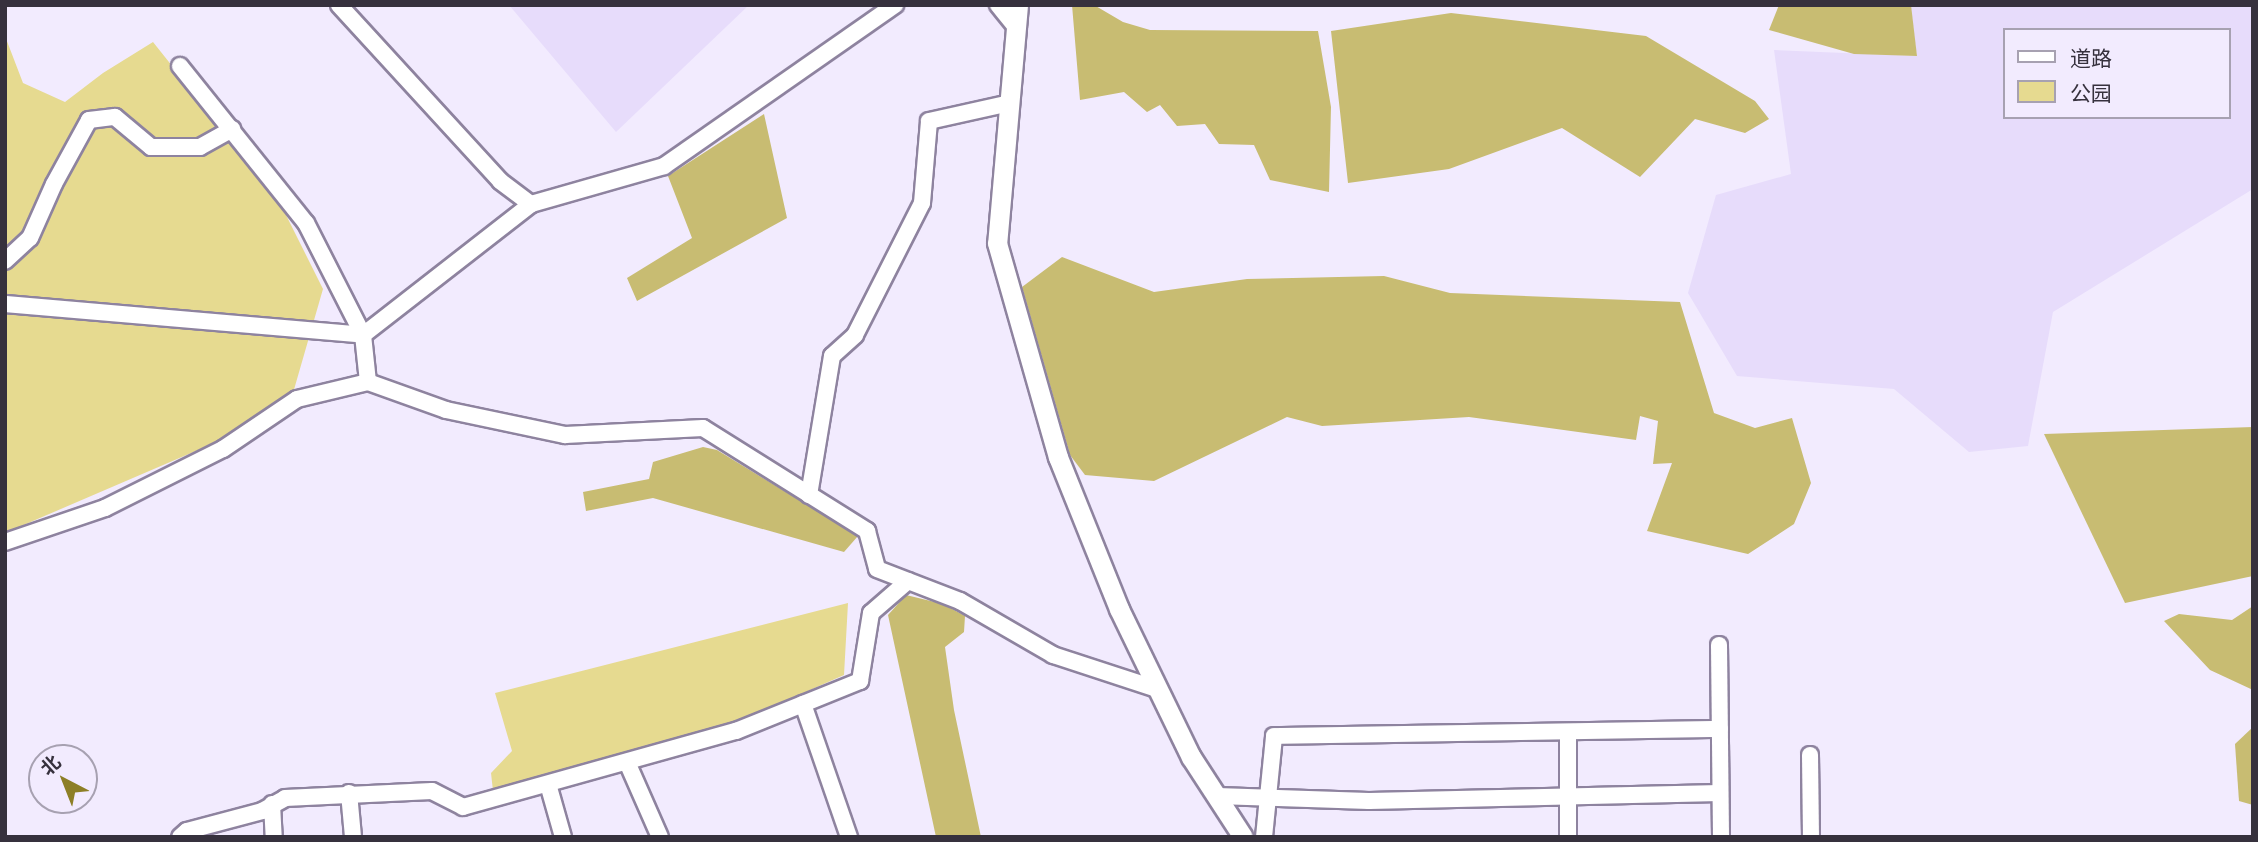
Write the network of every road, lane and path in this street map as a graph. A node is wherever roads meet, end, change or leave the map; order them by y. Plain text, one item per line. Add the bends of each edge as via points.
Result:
1 (339, 5) edge
2 (895, 5) edge
3 (998, 5) edge
4 (1017, 5) edge
5 (1016, 27) junction
6 (180, 66) dead end
7 (1010, 103) junction
8 (232, 129) junction
9 (531, 204) junction
10 (5, 261) edge
11 (5, 303) edge
12 (363, 335) junction
13 (368, 382) junction
14 (809, 495) junction
15 (5, 542) edge
16 (908, 581) junction
17 (1719, 645) dead end
18 (1157, 689) junction
19 (803, 704) junction
20 (1720, 729) junction
21 (1568, 733) junction
22 (1810, 755) dead end
23 (627, 762) junction
24 (548, 783) junction
25 (349, 793) junction
26 (1720, 793) junction
27 (1568, 795) junction
28 (1217, 796) junction
29 (1267, 798) junction
30 (272, 804) junction
31 (185, 835) edge
32 (274, 837) edge
33 (353, 837) edge
34 (564, 837) edge
35 (660, 837) edge
36 (849, 837) edge
37 (1243, 837) edge
38 (1264, 837) edge
39 (1568, 837) edge
40 (1721, 837) edge
41 (1811, 837) edge

1 - 9 street via 499,181
2 - 9 street via 664,166
3 - 5 street
4 - 5 street
5 - 7 street
6 - 8 street
7 - 14 street via 929,121 922,203 855,335 832,356
7 - 18 street via 997,243 1058,457 1119,609
8 - 10 street via 200,147 151,147 115,117 89,120 30,238
8 - 12 street via 306,223
9 - 12 street
11 - 12 street
12 - 13 street
13 - 14 street via 446,410 565,435 703,428
13 - 15 street via 297,399 223,449 105,508
14 - 16 street via 867,531 877,569
16 - 18 street via 960,601 1053,655
16 - 19 street via 871,613 860,681
17 - 20 street
18 - 28 street via 1191,758
19 - 23 street via 736,732
19 - 36 street
20 - 21 street
20 - 26 street
21 - 27 street
21 - 29 street via 1274,736
22 - 41 street
23 - 24 street
23 - 35 street
24 - 25 street via 463,807 432,791
24 - 34 street
25 - 30 street via 285,798
25 - 33 street
26 - 27 street
26 - 40 street
27 - 29 street via 1369,801
27 - 39 street
28 - 29 street
28 - 37 street
29 - 38 street
30 - 31 street
30 - 32 street

